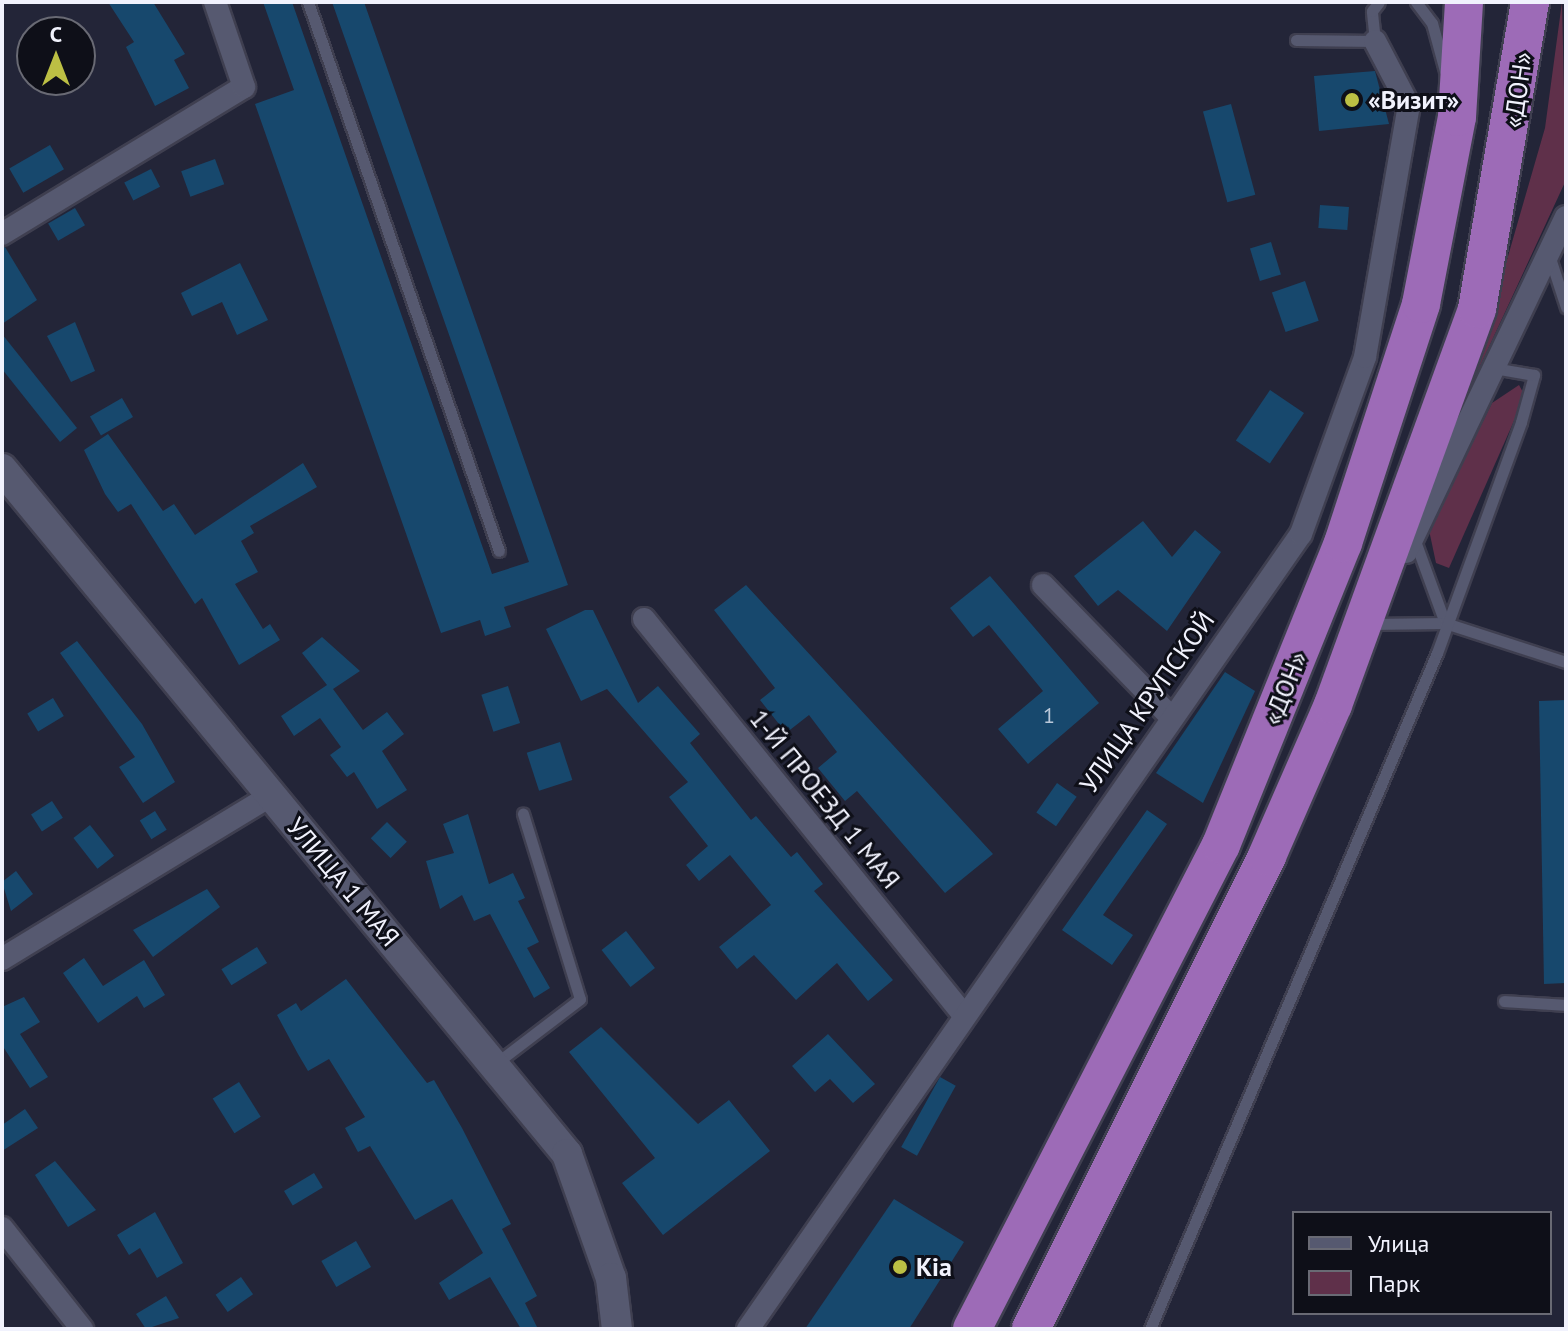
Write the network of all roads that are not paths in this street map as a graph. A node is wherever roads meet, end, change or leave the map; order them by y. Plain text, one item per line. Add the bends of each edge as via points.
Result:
1 (215, 2) edge
2 (308, 2) edge
3 (1379, 2) edge
4 (1416, 2) edge
5 (1464, 2) edge
6 (1530, 2) edge
7 (1296, 40) dead end
8 (1375, 41) junction
9 (1457, 117) junction
10 (1566, 217) edge
11 (2, 234) edge
12 (1549, 254) junction
13 (1566, 307) edge
14 (1492, 368) junction
15 (2, 469) edge
16 (1414, 535) junction
17 (499, 551) dead end
18 (1043, 585) dead end
19 (644, 619) dead end
20 (1445, 623) junction
21 (1370, 624) junction
22 (1566, 662) edge
23 (1333, 705) junction
24 (1171, 717) junction
25 (270, 796) junction
26 (523, 814) dead end
27 (2, 959) edge
28 (1504, 1001) dead end
29 (1566, 1005) edge
30 (963, 1014) junction
31 (495, 1064) junction
32 (2, 1228) edge
33 (82, 1329) edge
34 (617, 1329) edge
35 (748, 1329) edge
36 (972, 1329) edge
37 (1031, 1329) edge
38 (1150, 1329) edge

1 - 11 street via 244,87
2 - 17 lane
3 - 8 lane via 1372,11
4 - 9 lane via 1432,23
5 - 9 highway, «ДОН»
6 - 23 highway, «ДОН» via 1477,309
7 - 8 lane
8 - 24 street, УЛИЦА КРУПСКОЙ via 1409,106 1365,357 1301,534
9 - 36 highway, «ДОН» via 1421,304 1343,543 1221,845
10 - 12 street
12 - 13 lane
12 - 14 street
14 - 16 street
14 - 20 lane via 1519,367 1534,375
15 - 25 street, УЛИЦА 1 МАЯ
16 - 20 lane
16 - 21 street
18 - 24 street
19 - 30 street, 1-Й ПРОЕЗД 1 МАЯ
20 - 21 lane
20 - 22 lane
20 - 38 lane via 1437,653
21 - 23 street
23 - 37 highway, «ДОН» via 1267,856
24 - 30 street, УЛИЦА КРУПСКОЙ
25 - 27 street
25 - 31 street, УЛИЦА 1 МАЯ
26 - 31 lane via 580,999
28 - 29 lane
30 - 35 street, УЛИЦА КРУПСКОЙ
31 - 34 street, УЛИЦА 1 МАЯ via 567,1154 611,1278
32 - 33 street

